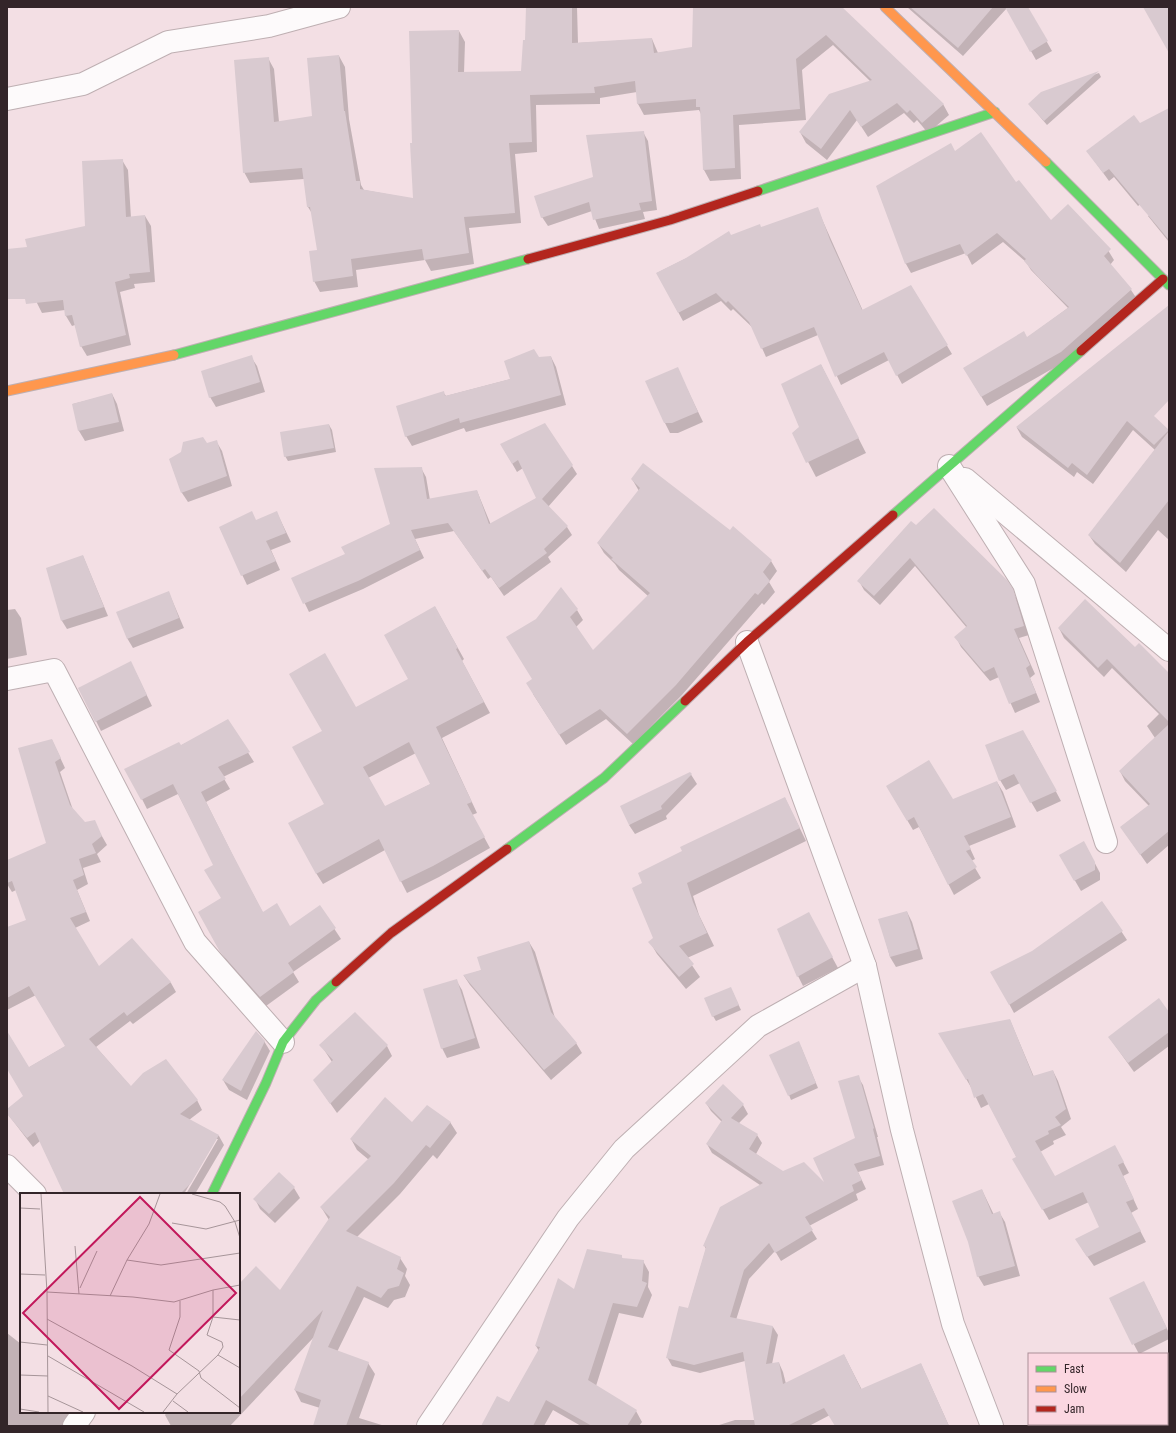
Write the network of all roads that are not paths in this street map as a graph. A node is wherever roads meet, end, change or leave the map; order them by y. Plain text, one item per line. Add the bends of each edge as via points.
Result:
1 (339, 7) edge
2 (885, 7) edge
3 (7, 99) edge
4 (995, 112) junction
5 (1166, 282) edge
6 (7, 391) edge
7 (949, 466) junction
8 (747, 642) junction
9 (1169, 650) edge
10 (7, 679) edge
11 (1106, 842) dead end
12 (865, 966) junction
13 (283, 1042) junction
14 (7, 1166) edge
15 (34, 1193) edge
16 (212, 1193) edge
17 (83, 1413) edge
18 (74, 1426) edge
19 (428, 1426) edge
20 (992, 1426) edge

1 - 3 street via 269,26 168,42 83,84
2 - 4 street
4 - 5 street
4 - 6 street via 670,220 185,353
5 - 7 street
7 - 8 street
7 - 9 street
7 - 11 street via 1024,584
8 - 12 street
8 - 13 street via 604,778 391,933 316,1000
10 - 13 street via 54,670 195,942
12 - 19 street via 758,1026 624,1149 568,1218
12 - 20 street via 902,1130 953,1324
13 - 16 street
14 - 15 street
17 - 18 street

